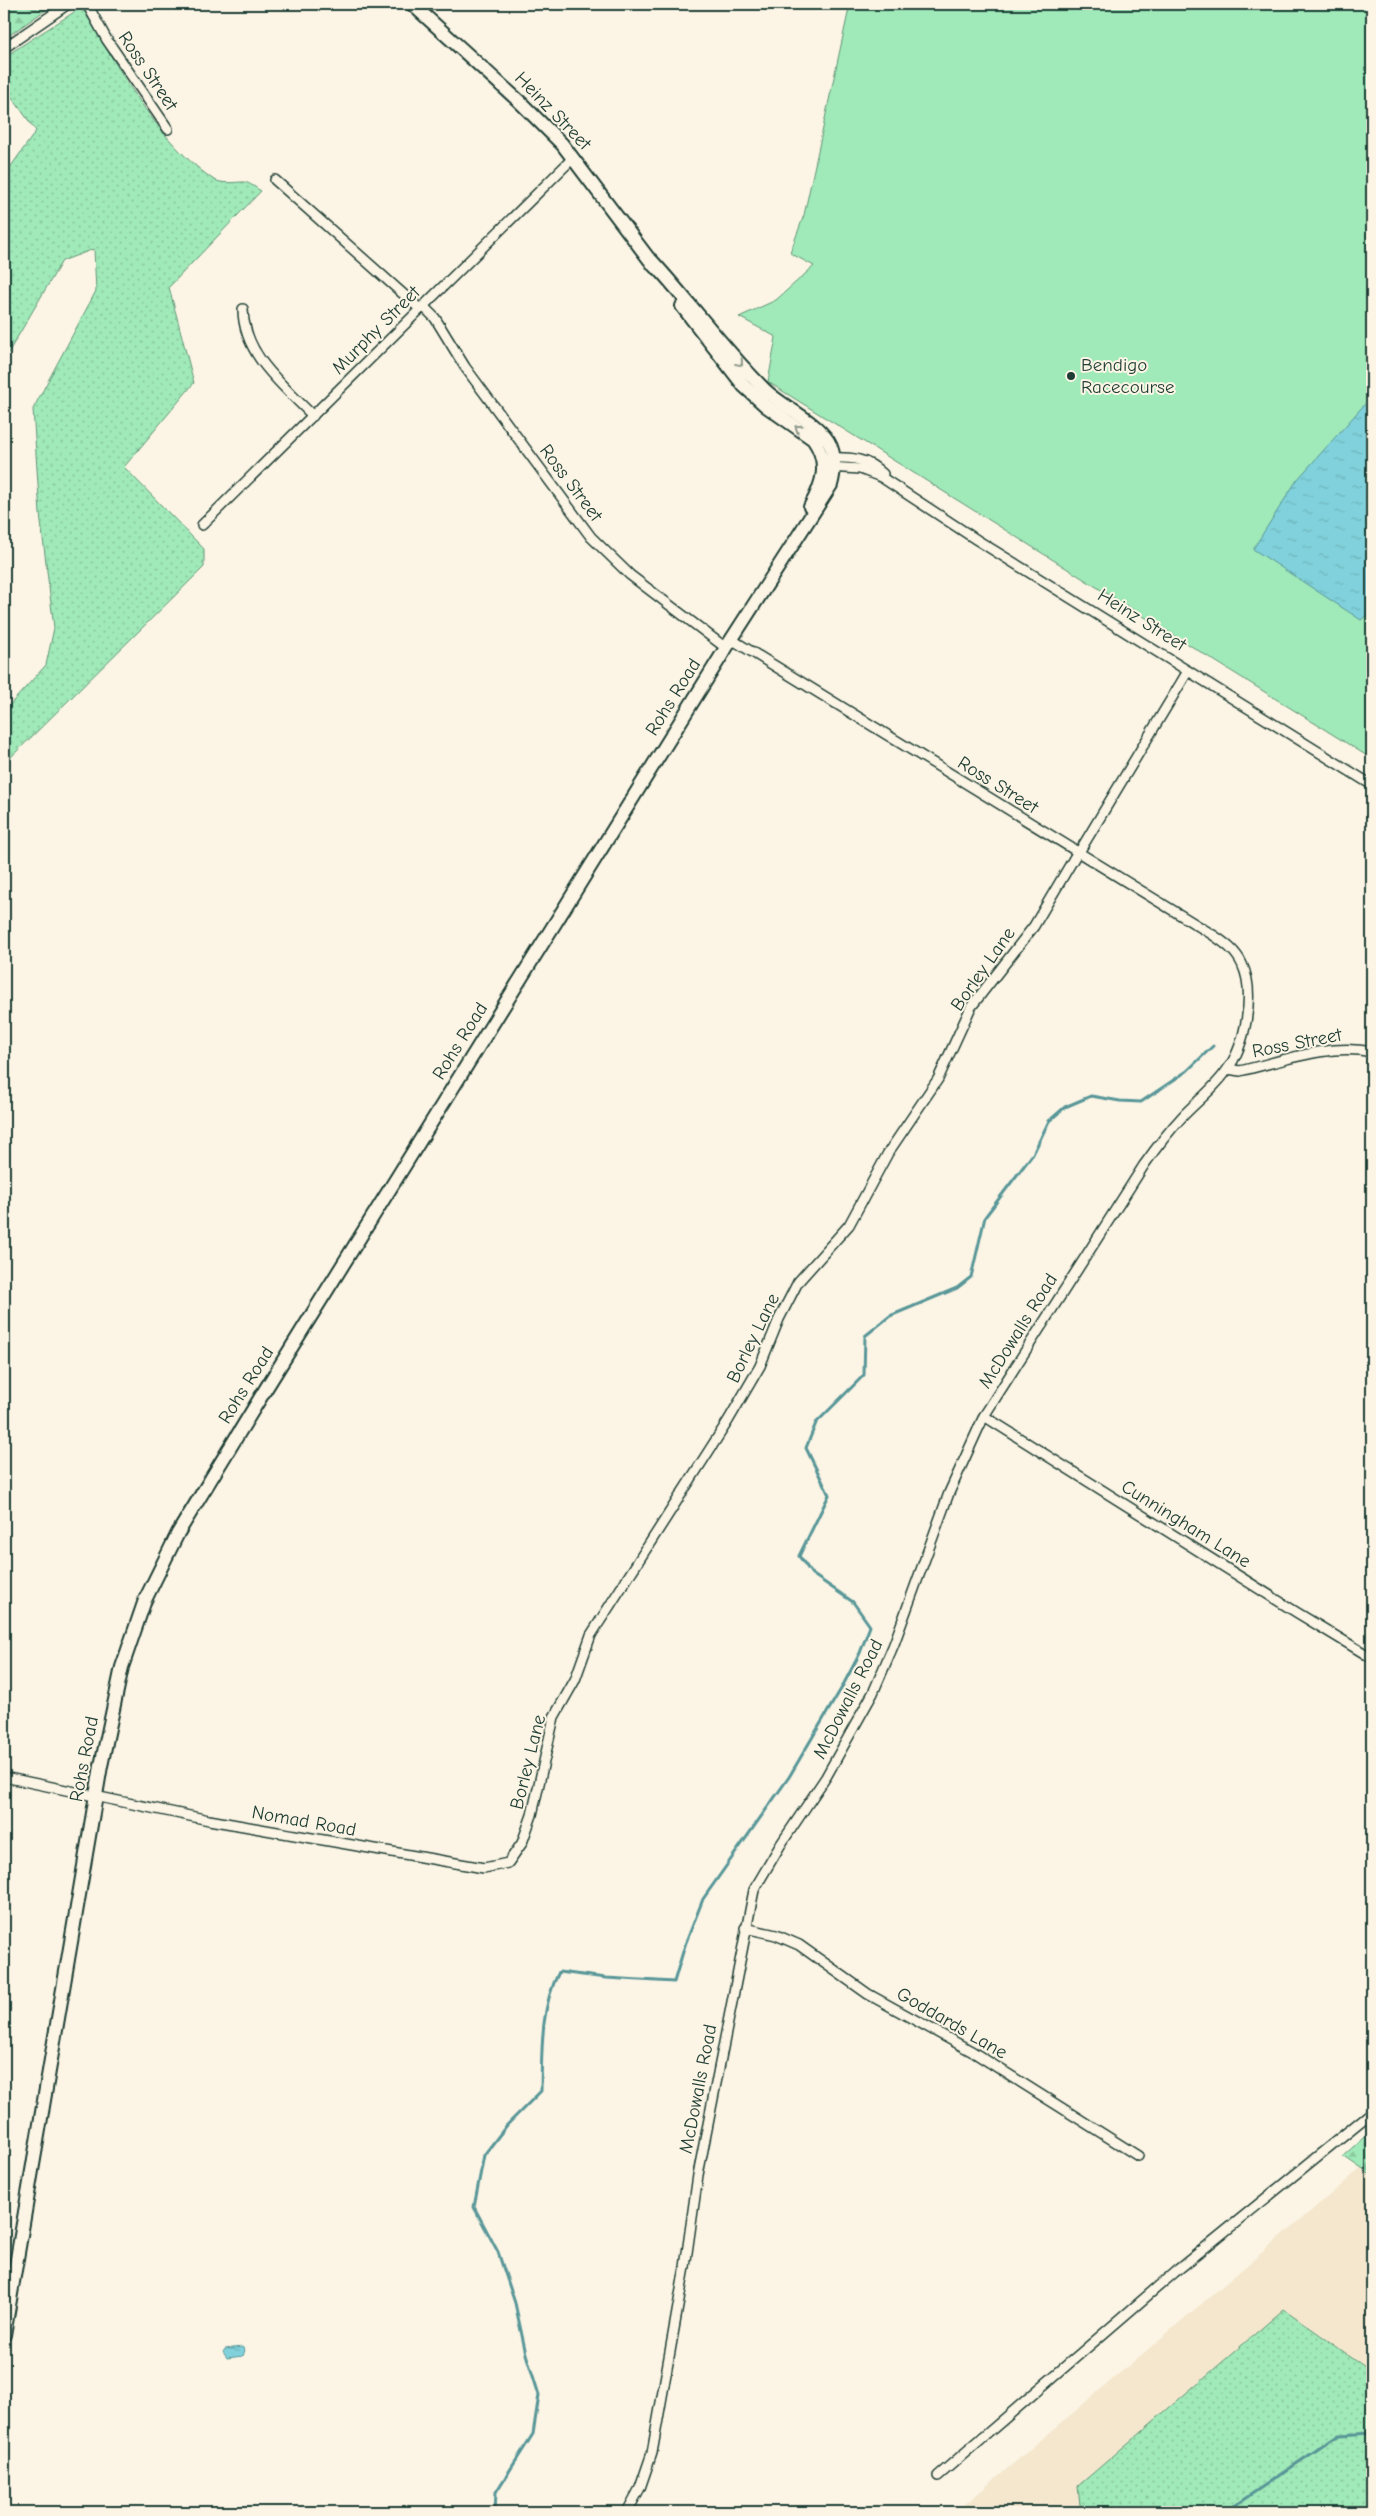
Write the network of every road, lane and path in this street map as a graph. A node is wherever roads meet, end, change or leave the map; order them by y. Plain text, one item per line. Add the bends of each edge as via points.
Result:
1 (68, 4) edge
2 (86, 4) edge
3 (412, 4) edge
4 (4, 48) edge
5 (168, 129) dead end
6 (573, 158) junction
7 (275, 180) dead end
8 (422, 308) junction
9 (244, 309) dead end
10 (313, 416) junction
11 (829, 462) junction
12 (202, 525) dead end
13 (728, 643) junction
14 (1188, 671) junction
15 (1372, 785) edge
16 (1077, 853) junction
17 (1242, 963) joint
18 (1372, 1052) edge
19 (1228, 1069) junction
20 (984, 1416) junction
21 (1372, 1658) edge
22 (4, 1777) edge
23 (96, 1797) junction
24 (508, 1863) joint
25 (745, 1928) junction
26 (1372, 2112) edge
27 (1138, 2156) dead end
28 (4, 2335) edge
29 (938, 2476) dead end
30 (627, 2512) edge

1 - 4 street
2 - 5 street, Ross Street
3 - 6 street, Heinz Street via 535,116
6 - 8 street, Murphy Street
6 - 11 street, Heinz Street via 651,260 680,291 719,346 766,391 819,431 832,447
7 - 8 street, Ross Street
8 - 10 street, Murphy Street
8 - 13 street, Ross Street via 435,318 465,366 591,537 630,575
9 - 10 street via 244,327 260,359
10 - 12 street, Murphy Street
11 - 13 street, Rohs Road via 828,493
11 - 14 street, Heinz Street via 871,472 894,485 932,512
13 - 16 street, Ross Street
13 - 23 street, Rohs Road via 178,1533 144,1600 122,1667
14 - 15 street, Heinz Street
14 - 16 street, Borley Lane
16 - 17 street, Ross Street via 1213,934
16 - 24 street, Borley Lane via 1034,926 971,1007 938,1079 888,1153 850,1225 798,1282 760,1366 723,1430 591,1635 576,1680 554,1717 532,1815 522,1843
17 - 19 street, McDowalls Road via 1248,984 1246,1021 1238,1050
18 - 19 street, Ross Street via 1356,1049 1326,1051 1240,1071
19 - 20 street, McDowalls Road via 1171,1128 1144,1165
20 - 21 street, Cunningham Lane
20 - 25 street, McDowalls Road via 948,1494 873,1693 826,1777 760,1878
22 - 23 street, Nomad Road
23 - 24 street, Nomad Road via 484,1868
23 - 28 street, Rohs Road
25 - 27 street, Goddards Lane via 776,1935 799,1945 868,1994 980,2056
25 - 30 street, McDowalls Road via 698,2175 653,2445 640,2488
26 - 29 street via 1175,2272

